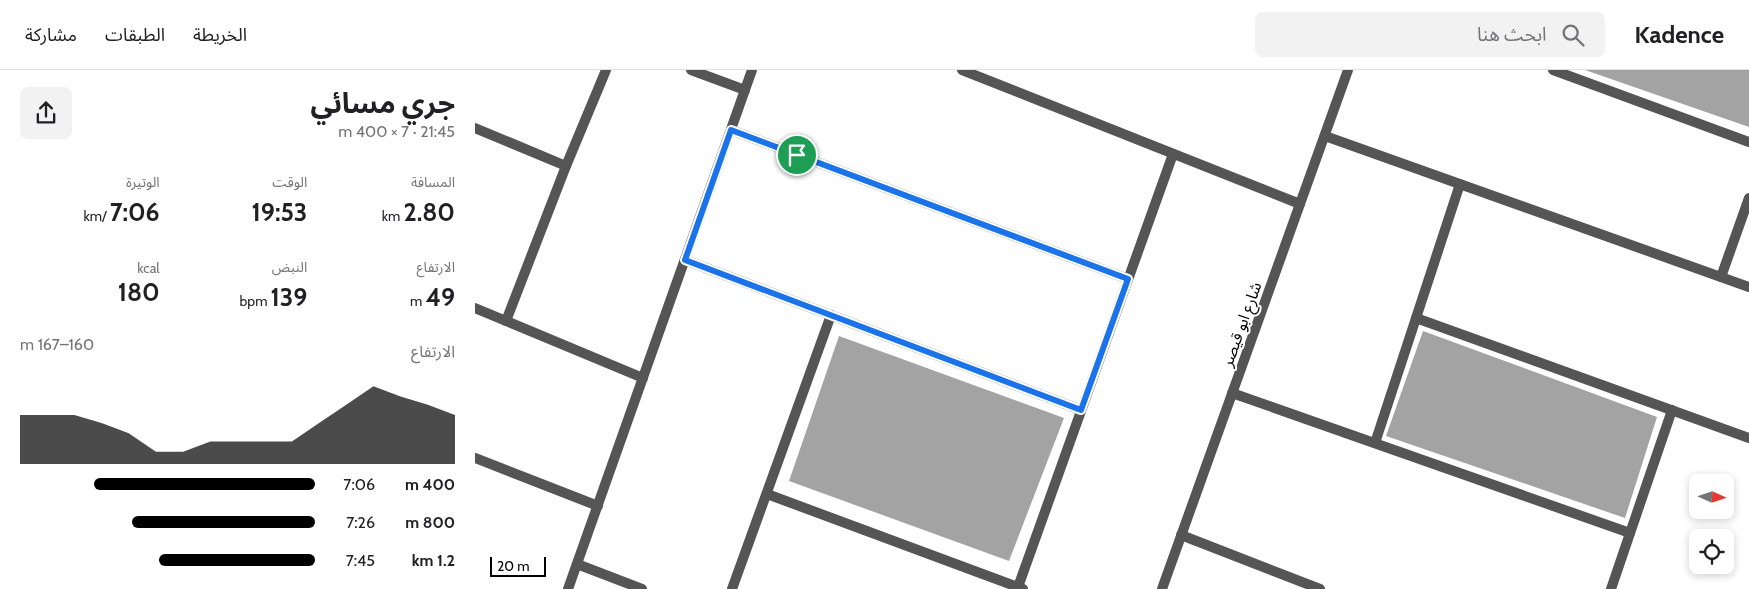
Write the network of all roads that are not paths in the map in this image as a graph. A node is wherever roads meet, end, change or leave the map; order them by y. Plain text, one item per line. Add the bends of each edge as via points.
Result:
1 (606, 70) edge
2 (691, 70) edge
3 (752, 70) edge
4 (962, 70) edge
5 (1348, 70) edge
6 (1553, 70) edge
7 (745, 90) junction
8 (475, 128) edge
9 (731, 130) junction
10 (1325, 136) junction
11 (1749, 142) edge
12 (1173, 154) junction
13 (565, 166) junction
14 (1460, 184) junction
15 (1749, 198) edge
16 (1300, 204) junction
17 (685, 260) junction
18 (1721, 277) junction
19 (1128, 279) junction
20 (1749, 287) edge
21 (475, 308) edge
22 (831, 315) junction
23 (1416, 318) junction
24 (506, 321) junction
25 (643, 378) junction
26 (1232, 393) junction
27 (1081, 410) junction
28 (1672, 410) junction
29 (1749, 438) edge
30 (1375, 443) junction
31 (475, 458) edge
32 (767, 494) junction
33 (598, 506) junction
34 (1630, 533) junction
35 (1181, 535) junction
36 (577, 564) junction
37 (1021, 588) edge
38 (568, 589) edge
39 (641, 589) edge
40 (733, 589) edge
41 (1161, 589) edge
42 (1320, 589) edge
43 (1611, 589) edge

1 - 13 street
2 - 7 street
3 - 7 street
4 - 12 street
5 - 10 street, شارع ابو قيصر
6 - 11 street
7 - 9 street
8 - 13 street
9 - 17 street
9 - 19 street
10 - 14 street
10 - 16 street, شارع ابو قيصر
12 - 16 street
12 - 19 street
13 - 24 street
14 - 18 street
14 - 23 street
15 - 18 street
16 - 26 street, شارع ابو قيصر
17 - 22 street
17 - 25 street
18 - 20 street
19 - 27 street
21 - 24 street
22 - 27 street
22 - 32 street
23 - 28 street
23 - 30 street
24 - 25 street
25 - 33 street
26 - 30 street
26 - 35 street, شارع ابو قيصر
27 - 37 street
28 - 29 street
28 - 34 street
30 - 34 street
31 - 33 street
32 - 37 street
32 - 40 street
33 - 36 street
34 - 43 street
35 - 41 street, شارع ابو قيصر
35 - 42 street
36 - 38 street
36 - 39 street

